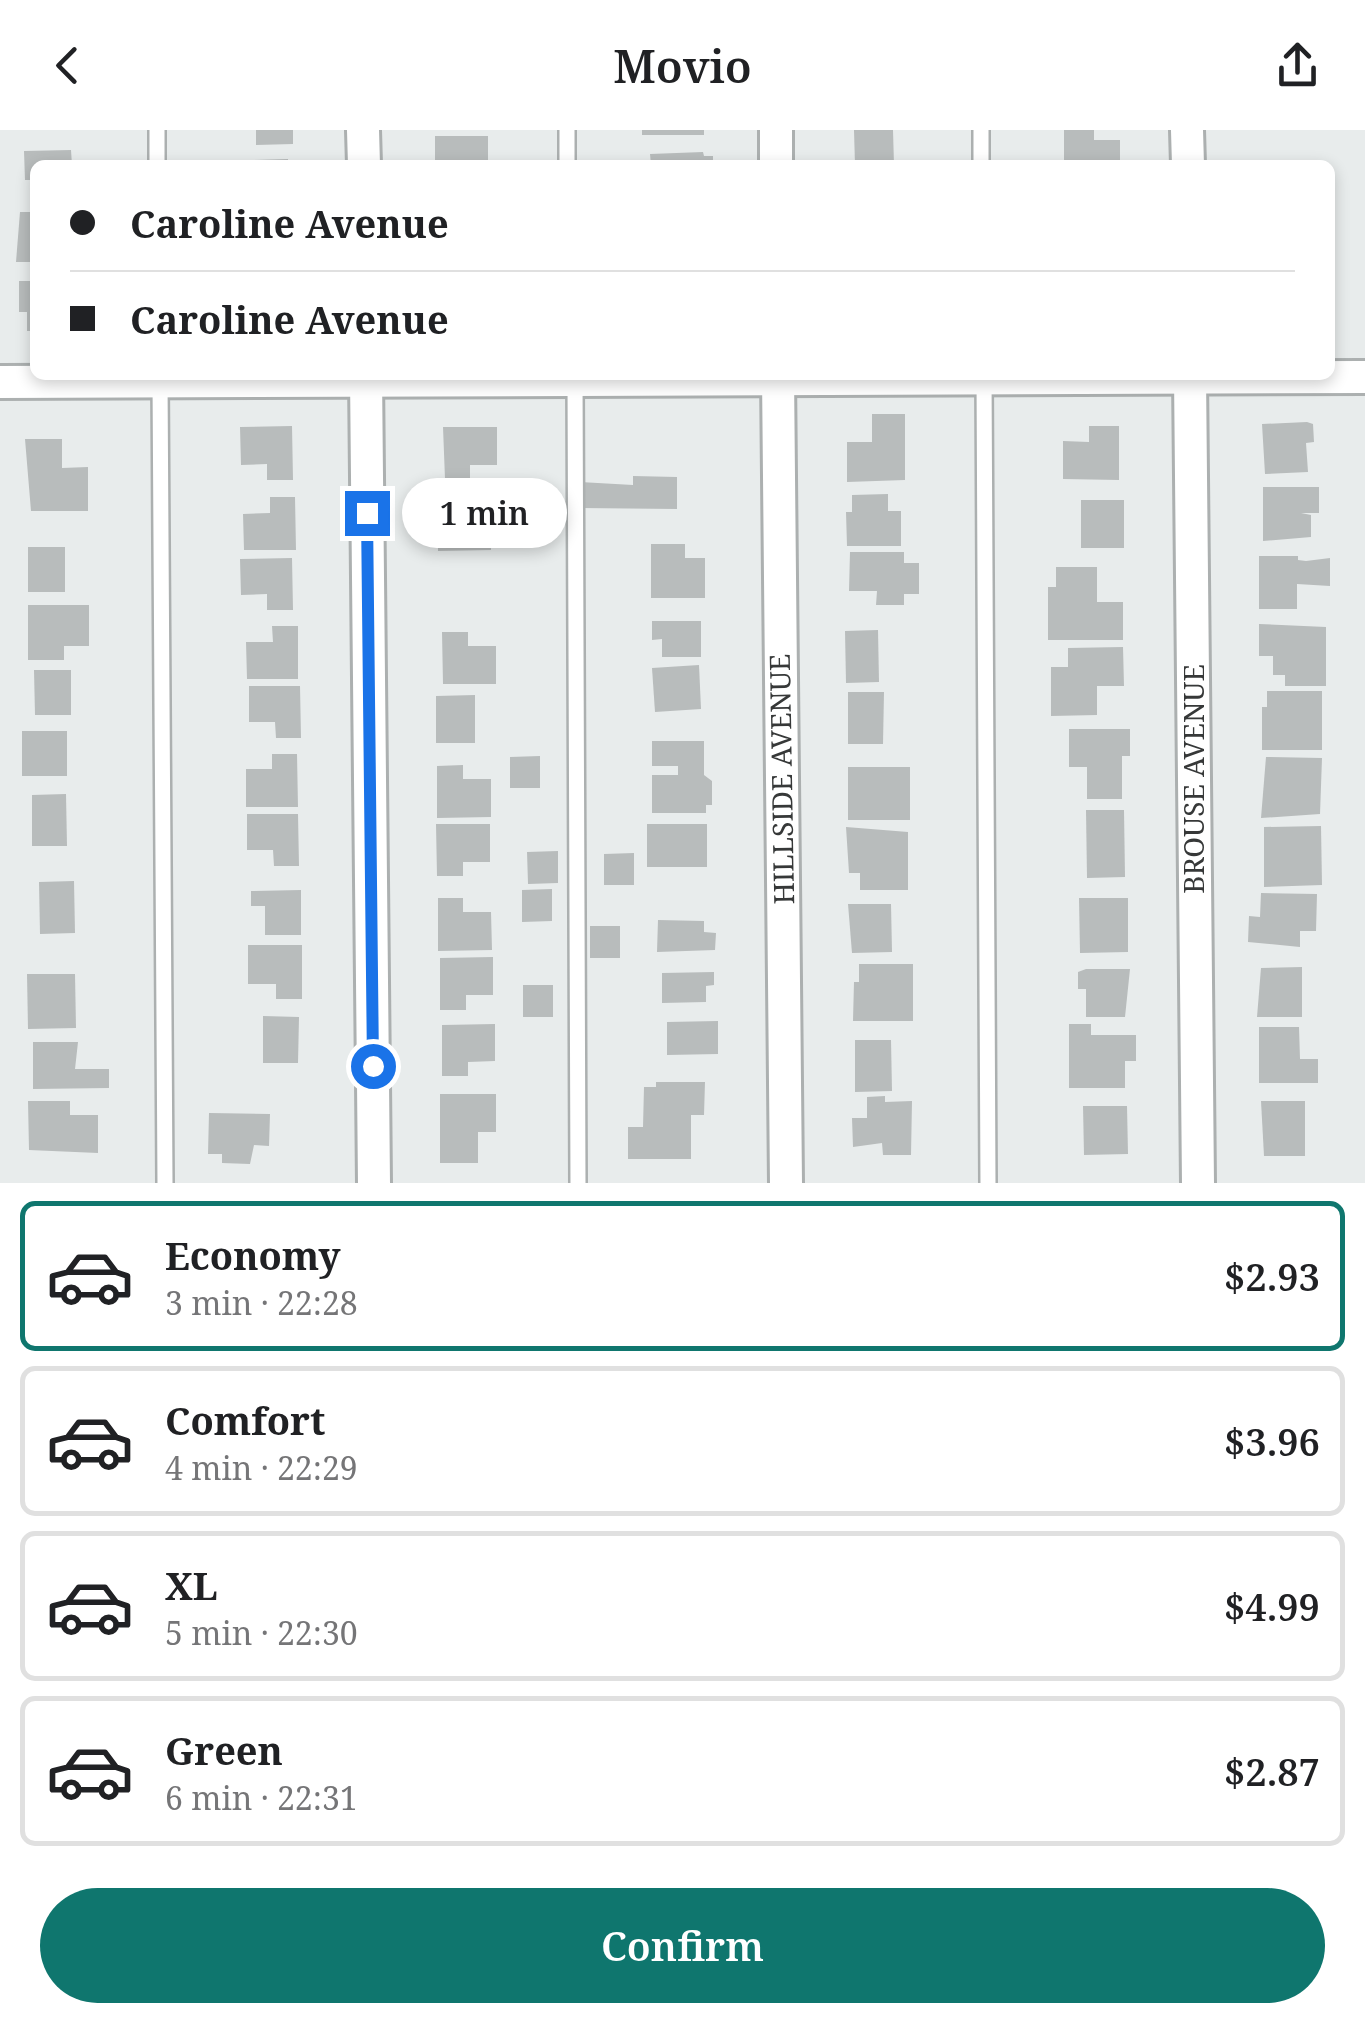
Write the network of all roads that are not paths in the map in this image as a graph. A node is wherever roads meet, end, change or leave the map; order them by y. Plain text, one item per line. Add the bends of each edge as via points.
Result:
1 (157, 130) edge
2 (363, 130) edge
3 (567, 130) edge
4 (776, 130) edge
5 (981, 130) edge
6 (1188, 130) edge
7 (157, 160) edge
8 (364, 160) edge
9 (567, 160) edge
10 (776, 160) edge
11 (981, 160) edge
12 (1188, 160) edge
13 (1335, 378) edge
14 (1365, 378) edge
15 (80, 380) edge
16 (160, 380) edge
17 (366, 380) edge
18 (575, 380) edge
19 (778, 380) edge
20 (984, 380) edge
21 (1190, 380) edge
22 (0, 382) edge
23 (165, 1183) edge
24 (374, 1183) edge
25 (578, 1183) edge
26 (786, 1183) edge
27 (988, 1183) edge
28 (1198, 1183) edge

1 - 7 lane
2 - 8 street
3 - 9 lane
4 - 10 street
5 - 11 lane
6 - 12 street
13 - 14 street
15 - 22 street
16 - 23 lane
17 - 24 street
18 - 25 lane
19 - 26 street, HILLSIDE AVENUE
20 - 27 lane
21 - 28 street, BROUSE AVENUE

